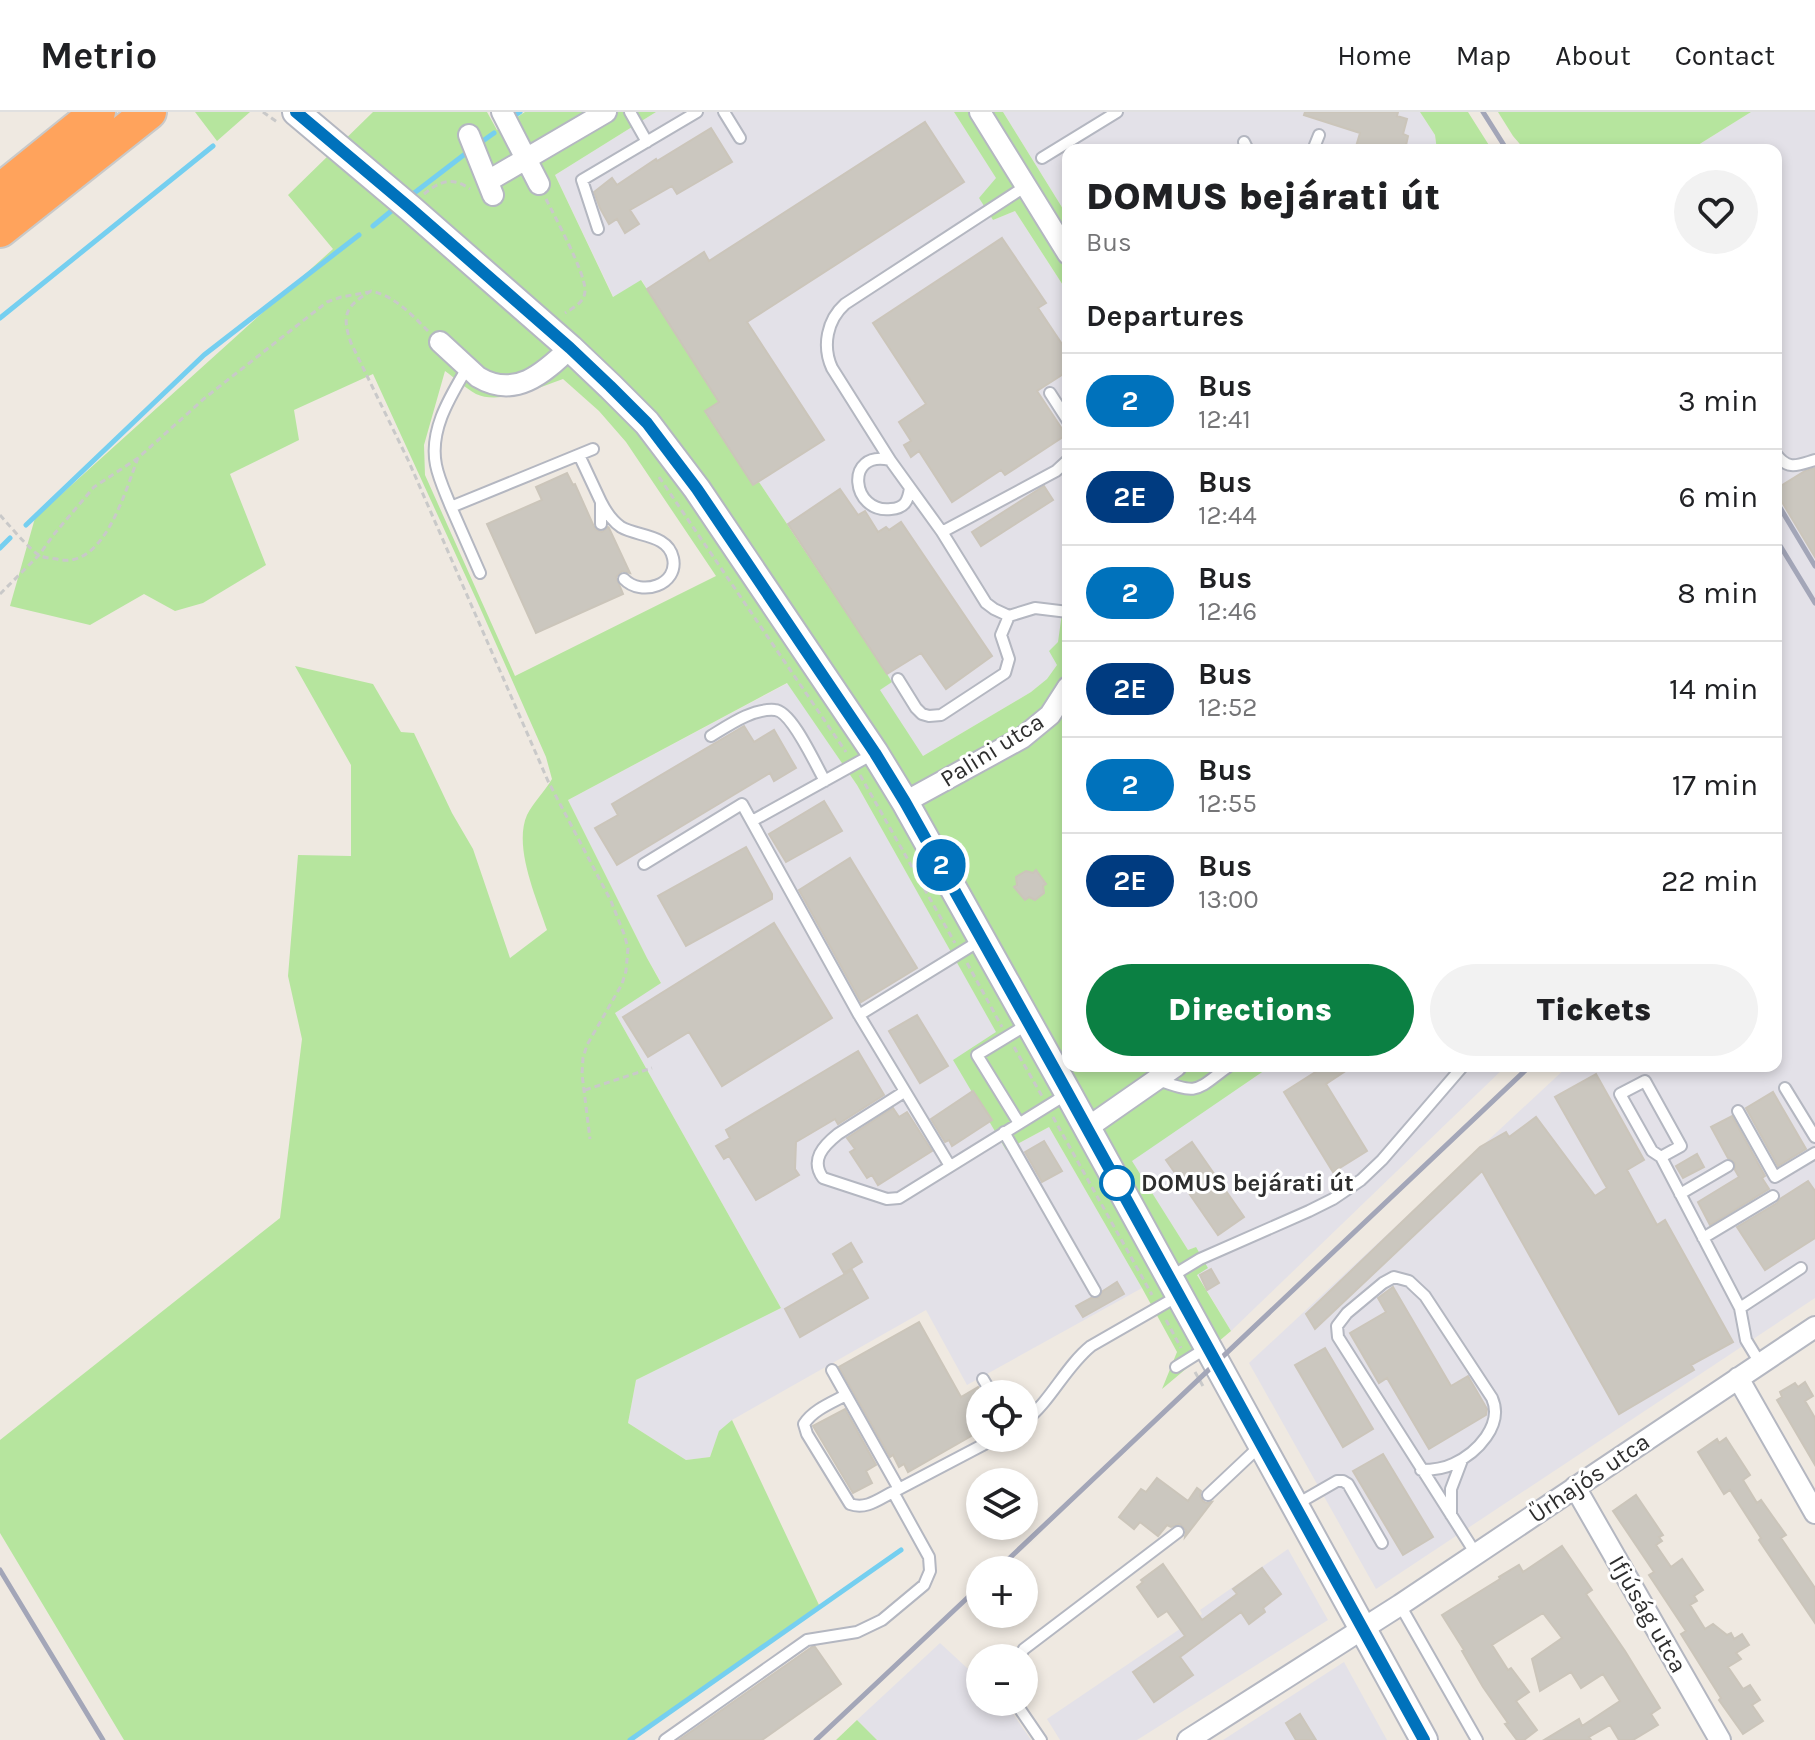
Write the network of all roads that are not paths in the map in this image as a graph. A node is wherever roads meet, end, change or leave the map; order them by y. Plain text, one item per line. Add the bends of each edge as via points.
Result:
1 (98, 112) edge
2 (149, 112) edge
3 (296, 112) edge
4 (502, 112) edge
5 (606, 112) edge
6 (630, 112) edge
7 (697, 112) edge
8 (724, 112) edge
9 (980, 112) edge
10 (1117, 112) edge
11 (469, 135) dead end
12 (1319, 135) dead end
13 (740, 138) dead end
14 (647, 142) junction
15 (1065, 144) edge
16 (1315, 144) edge
17 (1062, 146) edge
18 (1042, 158) dead end
19 (526, 159) junction
20 (539, 184) road end
21 (1026, 186) junction
22 (0, 191) edge
23 (598, 229) dead end
24 (0, 230) edge
25 (1062, 244) edge
26 (440, 342) road end
27 (570, 348) junction
28 (467, 368) junction
29 (1050, 393) dead end
30 (1062, 412) edge
31 (593, 449) dead end
32 (579, 455) junction
33 (890, 460) junction
34 (1815, 460) edge
35 (1782, 462) edge
36 (1062, 466) edge
37 (910, 488) junction
38 (601, 502) junction
39 (451, 507) junction
40 (897, 509) junction
41 (930, 516) junction
42 (601, 524) dead end
43 (942, 532) junction
44 (480, 573) dead end
45 (624, 579) dead end
46 (1062, 611) edge
47 (1009, 616) junction
48 (898, 679) dead end
49 (1062, 696) edge
50 (711, 736) dead end
51 (875, 753) junction
52 (825, 781) junction
53 (905, 802) junction
54 (752, 821) junction
55 (644, 864) dead end
56 (983, 939) junction
57 (859, 1015) junction
58 (1029, 1023) junction
59 (1167, 1072) edge
60 (1221, 1072) edge
61 (1458, 1072) edge
62 (1156, 1080) junction
63 (1785, 1088) dead end
64 (904, 1092) junction
65 (1068, 1093) junction
66 (1738, 1111) dead end
67 (1019, 1123) junction
68 (1087, 1128) junction
69 (1004, 1132) junction
70 (1815, 1137) edge
71 (1815, 1153) edge
72 (1661, 1157) junction
73 (950, 1166) junction
74 (1728, 1166) dead end
75 (1680, 1194) junction
76 (1773, 1196) dead end
77 (1703, 1238) junction
78 (1801, 1268) dead end
79 (1174, 1286) junction
80 (1095, 1291) dead end
81 (1740, 1308) junction
82 (1815, 1327) edge
83 (1208, 1347) junction
84 (1760, 1363) junction
85 (1176, 1367) dead end
86 (832, 1370) dead end
87 (1738, 1378) junction
88 (846, 1395) junction
89 (1038, 1409) edge
90 (1262, 1444) junction
91 (969, 1452) edge
92 (1462, 1460) junction
93 (1421, 1470) junction
94 (1575, 1487) junction
95 (896, 1490) junction
96 (1208, 1495) dead end
97 (1295, 1505) junction
98 (1815, 1513) edge
99 (1451, 1516) junction
100 (1178, 1532) dead end
101 (1382, 1543) dead end
102 (1476, 1554) junction
103 (1400, 1605) junction
104 (1363, 1629) junction
105 (1031, 1644) edge
106 (1025, 1716) edge
107 (665, 1740) edge
108 (1041, 1740) edge
109 (1188, 1740) edge
110 (1424, 1740) edge
111 (1477, 1740) edge
112 (1720, 1740) edge

1 - 22 highway
2 - 24 highway
3 - 27 main road
4 - 19 street
5 - 19 street
6 - 14 lane
7 - 14 lane
8 - 13 lane
9 - 21 street
10 - 15 lane
11 - 19 street via 484,189
12 - 16 lane
14 - 23 lane via 582,180
17 - 18 lane
19 - 20 street
21 - 25 street
21 - 33 lane via 845,304 832,320 827,358
26 - 28 street
27 - 28 street via 522,383 494,384
27 - 51 main road via 638,415 680,466
28 - 39 lane via 440,419 434,450
29 - 30 lane
31 - 32 lane
32 - 38 lane
32 - 39 lane
33 - 37 lane
33 - 40 lane via 870,460 857,481 871,506
34 - 35 lane via 1797,465
36 - 43 lane
37 - 40 lane via 906,503
37 - 41 lane
38 - 42 lane
38 - 45 lane via 619,525 664,543 672,554 673,570 659,585 640,589
39 - 44 lane
40 - 41 lane
41 - 43 lane
43 - 47 lane via 986,603
46 - 47 lane via 1035,608
47 - 48 lane via 1001,635 1009,659 1005,673 949,711 935,717 922,714
49 - 53 street, Palini utca via 1037,727
50 - 52 lane via 758,712 781,712
51 - 52 lane
51 - 53 main road
52 - 54 lane
53 - 56 main road
54 - 55 lane via 742,804
54 - 57 lane
56 - 57 lane
56 - 58 main road
57 - 64 lane
58 - 65 main road
58 - 67 lane via 977,1055
59 - 62 street
60 - 62 lane via 1194,1090
61 - 79 lane via 1361,1180 1309,1211 1200,1259
62 - 68 street
63 - 70 lane
64 - 73 lane
64 - 73 lane via 828,1142 817,1160 819,1173 887,1199 899,1198
65 - 67 lane
65 - 68 main road
66 - 71 lane via 1775,1177
67 - 69 lane
68 - 79 main road
69 - 73 lane
69 - 80 lane
72 - 72 lane via 1652,1151 1620,1094 1645,1081 1681,1146
72 - 75 lane
74 - 75 lane
75 - 77 lane
76 - 77 lane
77 - 81 lane
78 - 81 lane
79 - 83 main road
79 - 89 lane via 1091,1346
81 - 84 lane via 1746,1340
82 - 84 street, Űrhajós utca
83 - 85 lane
83 - 90 main road
84 - 87 street, Űrhajós utca
86 - 88 lane
87 - 94 street, Űrhajós utca
87 - 98 street
88 - 95 lane
88 - 95 lane via 808,1418 807,1434 850,1504 867,1506
90 - 96 lane
90 - 97 main road
91 - 95 lane
92 - 93 lane
92 - 93 lane via 1487,1436 1495,1404 1425,1296 1409,1281 1394,1277 1347,1313 1337,1333
92 - 99 lane via 1451,1489
93 - 99 lane
94 - 102 street, Űrhajós utca
94 - 112 street, Ifjúság utca
95 - 107 lane via 929,1557 924,1585 869,1628 807,1640
97 - 101 lane via 1343,1481
97 - 104 main road
99 - 102 lane
100 - 105 lane
102 - 103 street, Űrhajós utca
103 - 104 street, Űrhajós utca
103 - 111 lane
104 - 109 street, Űrhajós utca
104 - 110 main road
106 - 108 lane

